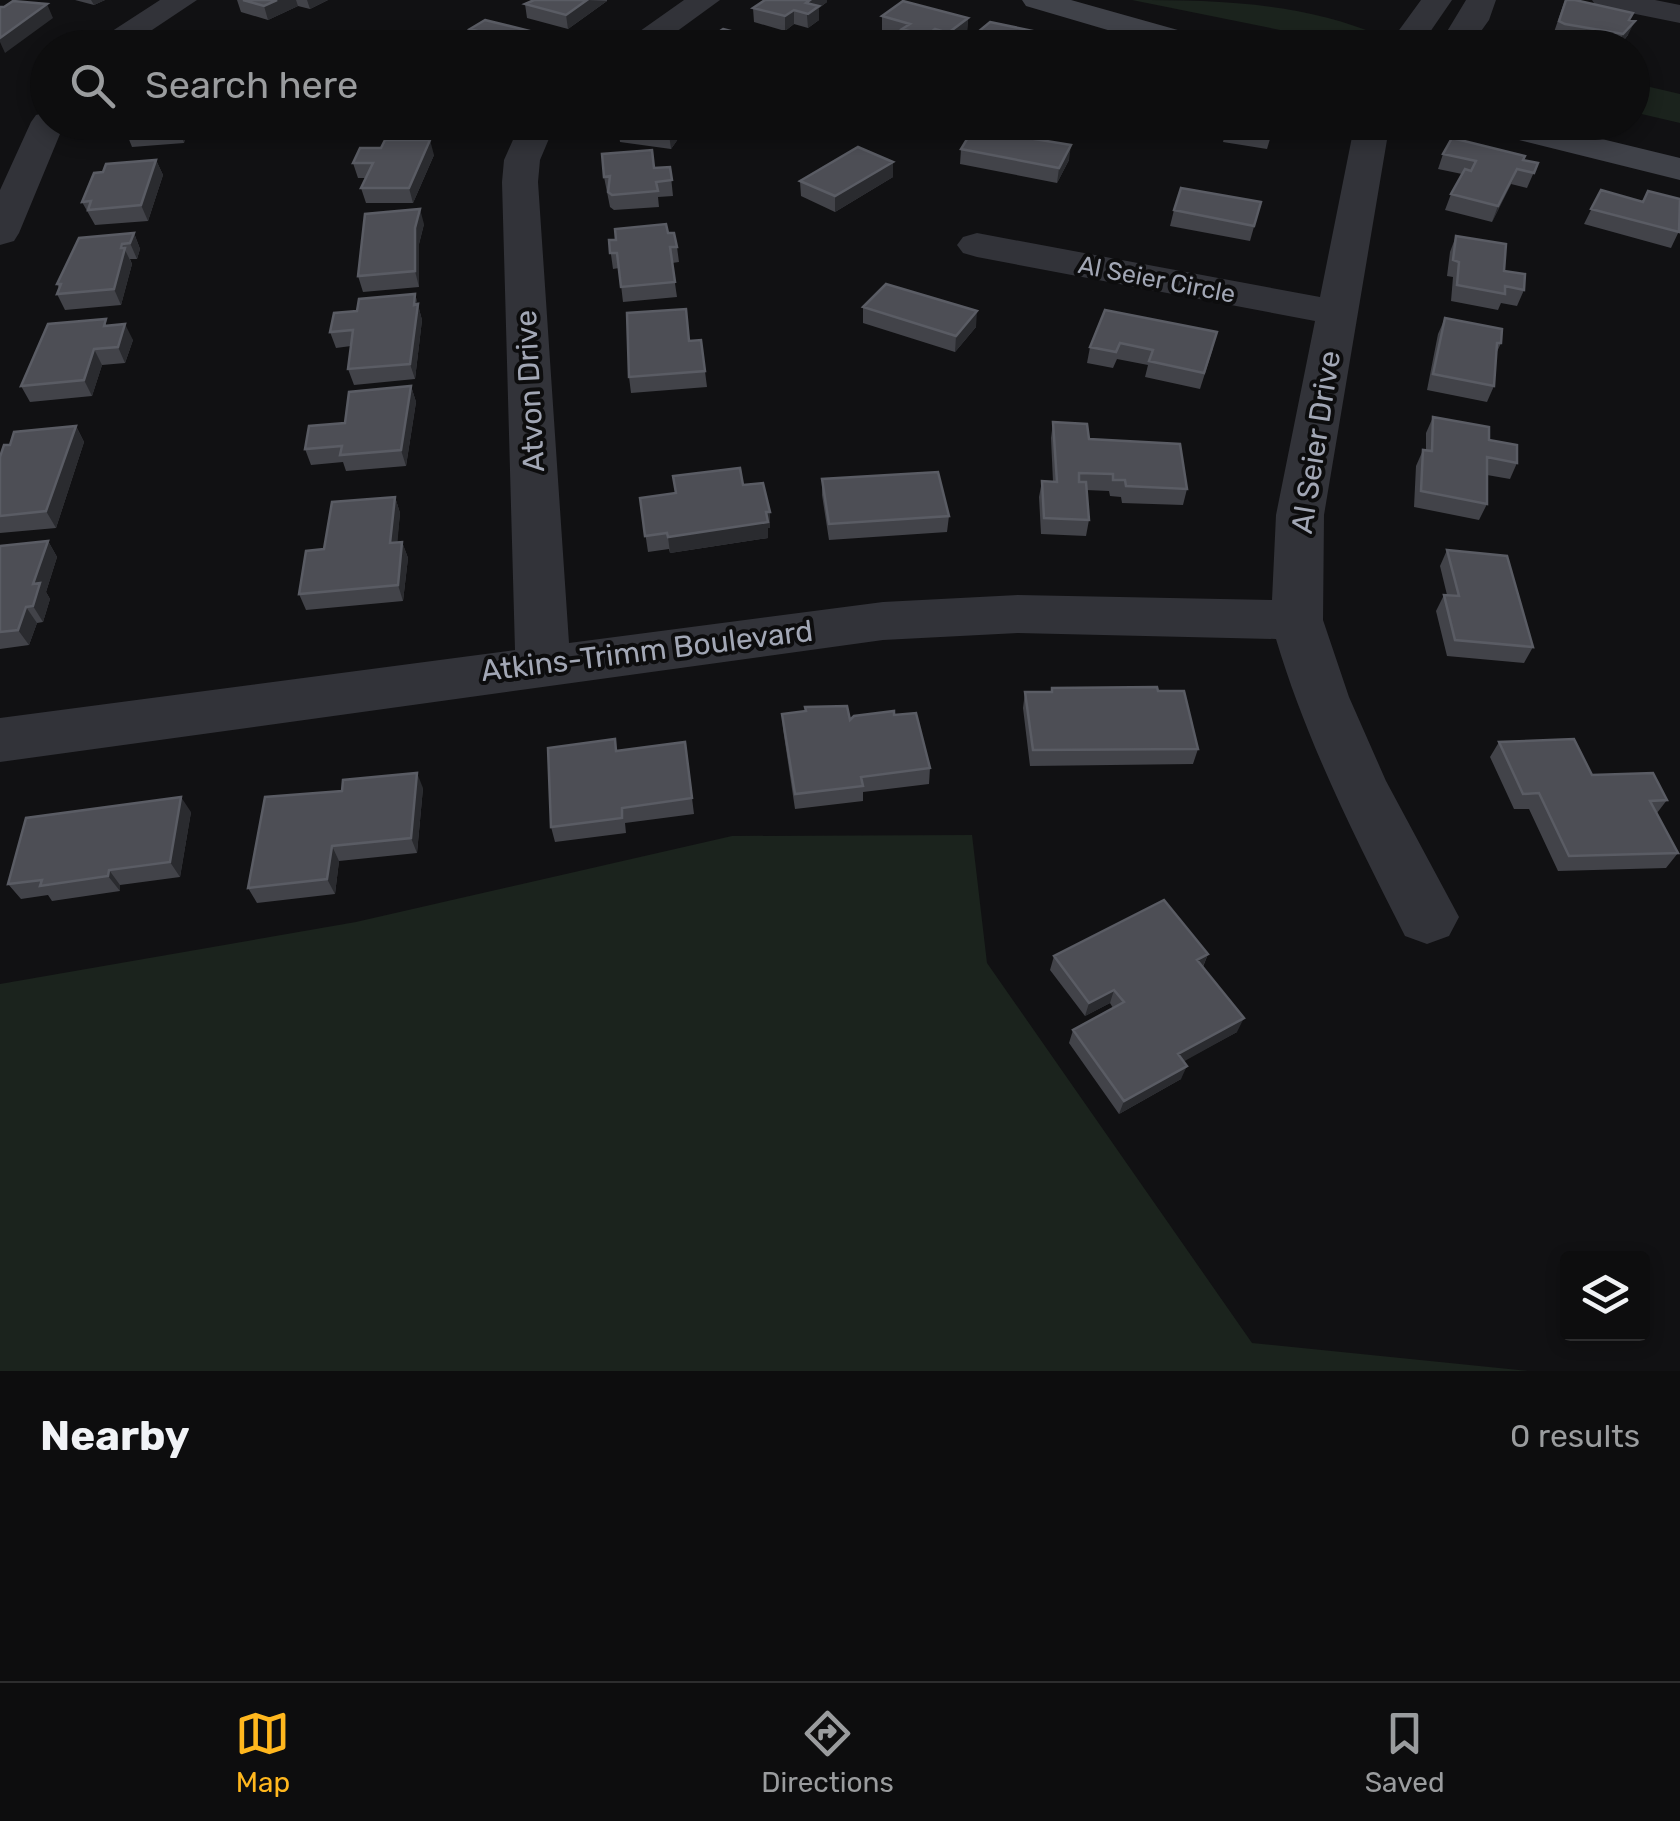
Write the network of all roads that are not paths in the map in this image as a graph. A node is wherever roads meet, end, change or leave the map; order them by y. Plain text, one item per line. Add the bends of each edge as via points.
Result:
1 (182, 0) edge
2 (706, 0) edge
3 (1037, 0) edge
4 (1436, 0) edge
5 (1480, 0) edge
6 (1606, 0) edge
7 (1680, 14) edge
8 (132, 30) edge
9 (660, 30) edge
10 (1143, 30) edge
11 (1415, 30) edge
12 (1466, 30) edge
13 (40, 140) edge
14 (531, 140) edge
15 (1370, 140) edge
16 (1560, 140) edge
17 (1680, 169) edge
18 (0, 233) edge
19 (977, 245) dead end
20 (1336, 313) junction
21 (1298, 620) junction
22 (543, 664) junction
23 (0, 740) edge
24 (1427, 916) dead end

1 - 8 street
2 - 9 street
3 - 10 street
4 - 11 street
5 - 12 street
6 - 7 street
13 - 18 street
14 - 22 street, Atvon Drive via 520,182
15 - 20 street, Al Seier Drive
16 - 17 street
19 - 20 street, Al Seier Circle
20 - 21 street, Al Seier Drive via 1300,515
21 - 22 street, Atkins-Trimm Boulevard via 1018,614 883,621
21 - 24 street, Al Seier Drive via 1321,698
22 - 23 street, Atkins-Trimm Boulevard

